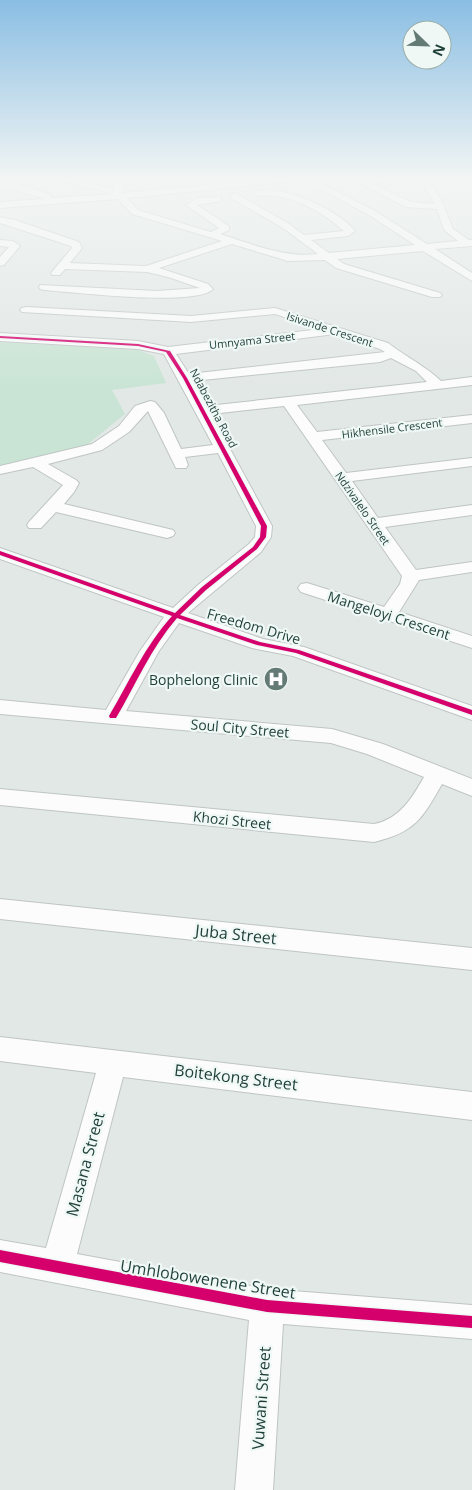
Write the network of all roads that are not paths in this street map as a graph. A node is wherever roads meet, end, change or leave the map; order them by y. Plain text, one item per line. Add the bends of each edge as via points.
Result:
1 (13, 249) edge
2 (77, 249) edge
3 (208, 249) edge
4 (258, 249) edge
5 (316, 249) edge
6 (399, 249) edge
7 (428, 249) edge
8 (326, 256) junction
9 (0, 263) edge
10 (62, 266) junction
11 (147, 268) junction
12 (402, 273) dead end
13 (472, 278) edge
14 (385, 280) junction
15 (436, 295) dead end
16 (29, 306) junction
17 (337, 331) junction
18 (2, 337) edge
19 (168, 351) junction
20 (392, 354) junction
21 (185, 378) junction
22 (472, 382) edge
23 (438, 385) junction
24 (288, 402) junction
25 (202, 411) junction
26 (472, 419) edge
27 (312, 438) junction
28 (223, 448) junction
29 (34, 462) junction
30 (472, 462) edge
31 (0, 470) edge
32 (342, 478) junction
33 (52, 506) junction
34 (472, 510) edge
35 (374, 524) junction
36 (35, 525) dead end
37 (167, 533) dead end
38 (0, 541) edge
39 (0, 553) edge
40 (472, 567) edge
41 (411, 576) junction
42 (307, 588) dead end
43 (181, 610) junction
44 (388, 614) junction
45 (472, 642) edge
46 (0, 707) edge
47 (472, 713) edge
48 (113, 716) junction
49 (437, 774) junction
50 (472, 788) edge
51 (0, 797) edge
52 (0, 909) edge
53 (472, 959) edge
54 (0, 1049) edge
55 (112, 1062) junction
56 (472, 1106) edge
57 (0, 1256) edge
58 (57, 1267) junction
59 (267, 1306) junction
60 (472, 1322) edge
61 (254, 1490) edge

1 - 9 street
2 - 10 street
3 - 11 street
4 - 8 street via 291,258
5 - 8 street
6 - 8 street
7 - 13 street
8 - 14 street via 342,267
10 - 11 street
10 - 16 street
11 - 16 street via 204,286 208,291
12 - 14 street
14 - 15 street
16 - 17 street, Isivande Crescent via 191,318 274,311
16 - 18 street
17 - 19 street, Umnyama Street
17 - 20 street, Isivande Crescent via 389,348
18 - 19 street via 143,345
19 - 21 street, Ndabezitha Road
20 - 21 street, Isivande Crescent via 380,358
20 - 23 street via 420,368
21 - 25 street, Ndabezitha Road
22 - 23 street
23 - 24 street
24 - 25 street
24 - 27 street, Ndzivalelo Street
25 - 28 street, Ndabezitha Road
26 - 27 street, Hikhensile Crescent
27 - 32 street, Ndzivalelo Street
28 - 29 street via 179,460 150,405 140,409 124,429 101,445
28 - 43 street, Ndabezitha Road via 262,521 263,537 255,548
29 - 31 street
29 - 33 street via 71,483
30 - 32 street
32 - 35 street, Ndzivalelo Street
33 - 36 street
33 - 37 street
34 - 35 street
35 - 41 street, Ndzivalelo Street
38 - 43 street, Freedom Drive
39 - 43 street, Freedom Drive
40 - 41 street
41 - 44 street
42 - 44 street, Mangeloyi Crescent
43 - 47 street, Freedom Drive via 259,644 298,651
43 - 48 street via 150,650
44 - 45 street, Mangeloyi Crescent
46 - 48 street, Soul City Street
48 - 49 street, Soul City Street via 332,736
49 - 50 street, Soul City Street
49 - 51 street, Khozi Street via 407,820 387,831 374,833
52 - 53 street, Juba Street
54 - 55 street, Boitekong Street
55 - 56 street, Boitekong Street
55 - 58 street, Masana Street
57 - 58 street, Umhlobowenene Street
58 - 59 street, Umhlobowenene Street
59 - 60 street, Umhlobowenene Street
59 - 61 street, Vuwani Street

